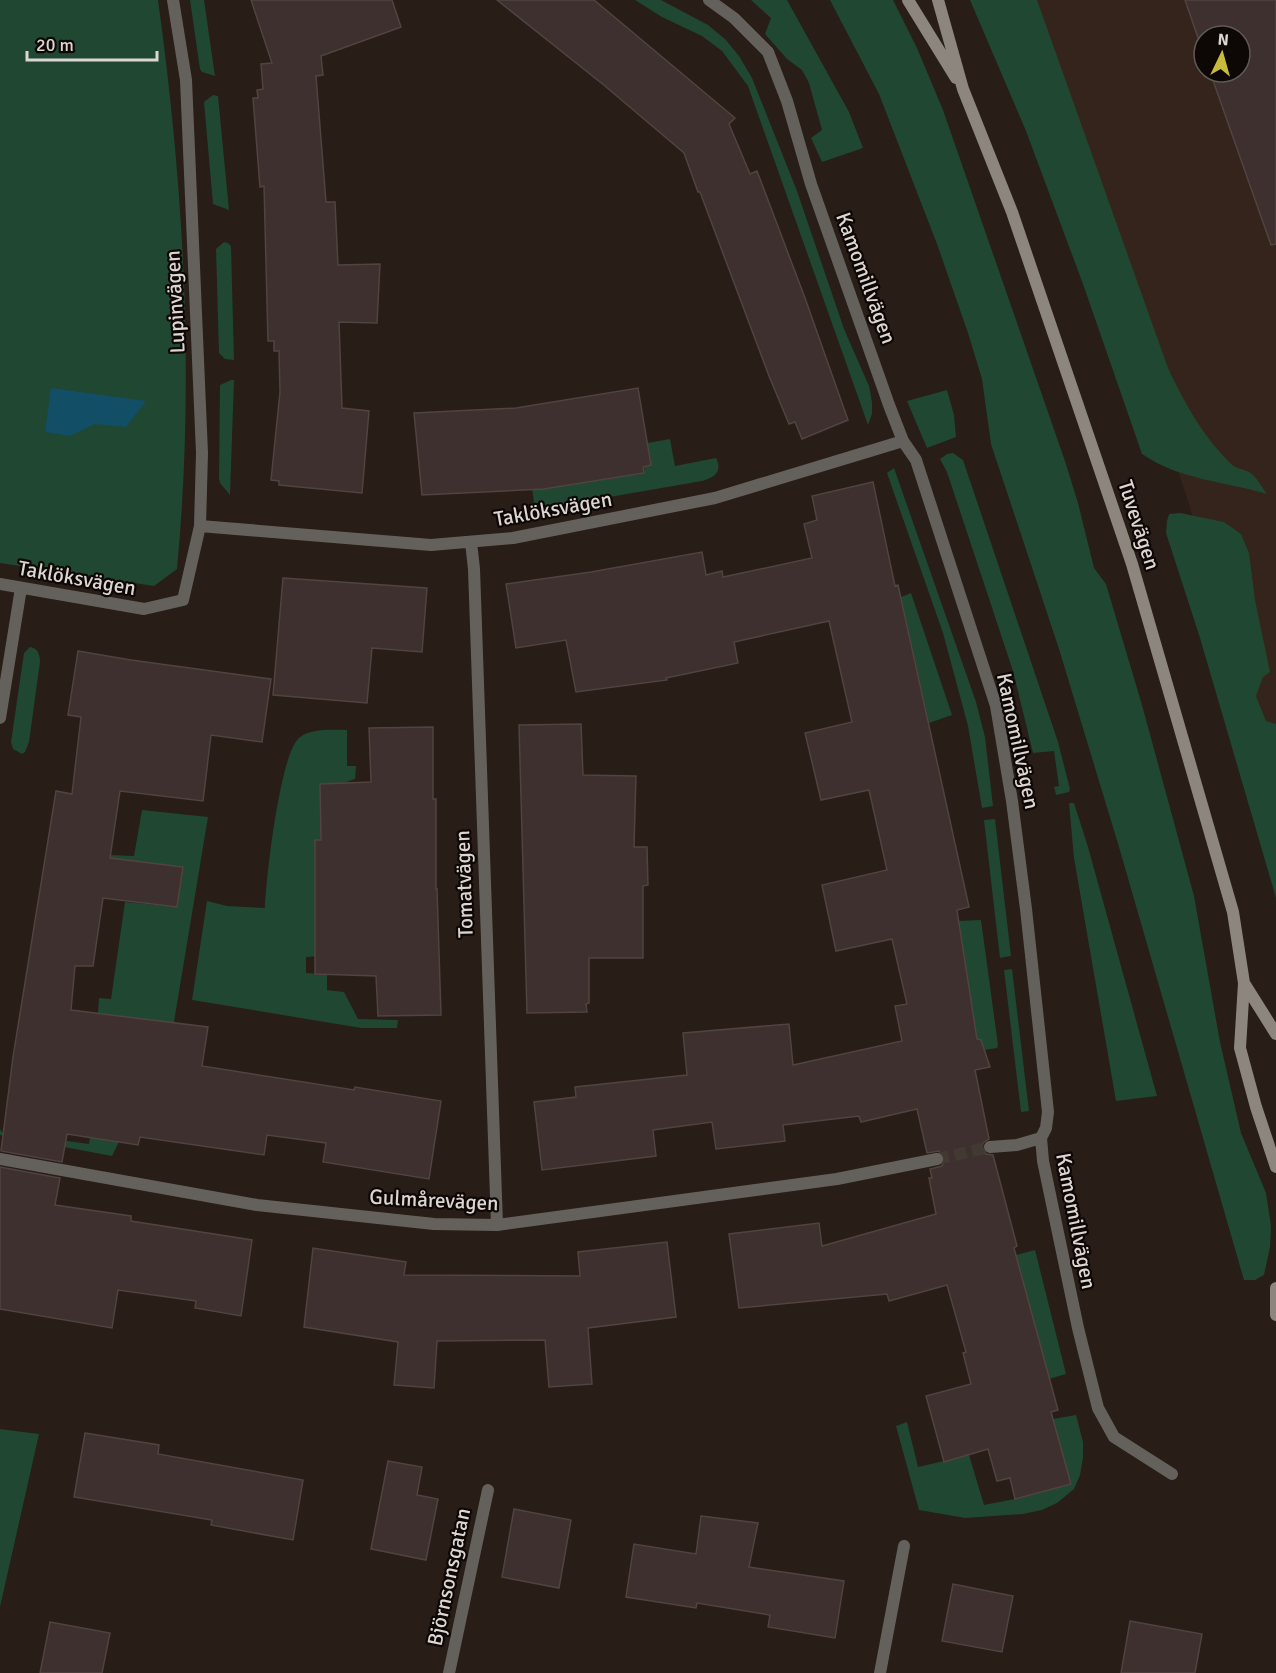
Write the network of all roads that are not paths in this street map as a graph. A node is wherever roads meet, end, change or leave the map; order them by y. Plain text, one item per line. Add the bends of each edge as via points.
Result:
1 (173, 0) edge
2 (709, 0) edge
3 (908, 0) edge
4 (938, 0) edge
5 (963, 89) junction
6 (903, 441) junction
7 (200, 526) junction
8 (471, 542) junction
9 (0, 584) edge
10 (21, 588) junction
11 (183, 600) joint
12 (0, 718) edge
13 (1244, 983) junction
14 (1276, 1034) edge
15 (1041, 1138) junction
16 (990, 1147) tunnel mouth
17 (937, 1159) tunnel mouth
18 (0, 1160) edge
19 (1276, 1167) edge
20 (497, 1225) junction
21 (1276, 1288) edge
22 (1276, 1315) edge
23 (1172, 1474) dead end
24 (488, 1490) dead end
25 (904, 1546) dead end
26 (449, 1673) edge
27 (880, 1673) edge

1 - 7 street, Lupinvägen via 186,80 202,453
2 - 6 street, Kamomillvägen via 734,18 768,52
3 - 5 main road, Tuvevägen
4 - 5 main road, Tuvevägen
5 - 13 main road, Tuvevägen via 1012,212 1132,564 1233,912
6 - 8 street, Taklöksvägen via 715,498 513,538
6 - 15 street, Kamomillvägen via 916,460 996,706 1022,877 1048,1112
7 - 8 street, Taklöksvägen via 431,545
7 - 11 street, Lupinvägen
8 - 20 street, Tomatvägen
9 - 10 street, Taklöksvägen
10 - 11 street, Taklöksvägen via 144,609
10 - 12 street
13 - 14 main road, Tuvevägen
13 - 19 main road, Tuvevägen via 1240,1048
15 - 16 street
15 - 23 street, Kamomillvägen via 1049,1195 1098,1408 1114,1437
17 - 20 street, Gulmårevägen via 837,1179
18 - 20 street, Gulmårevägen via 257,1205 434,1224
21 - 22 main road
24 - 26 street, Björnsonsgatan
25 - 27 street

